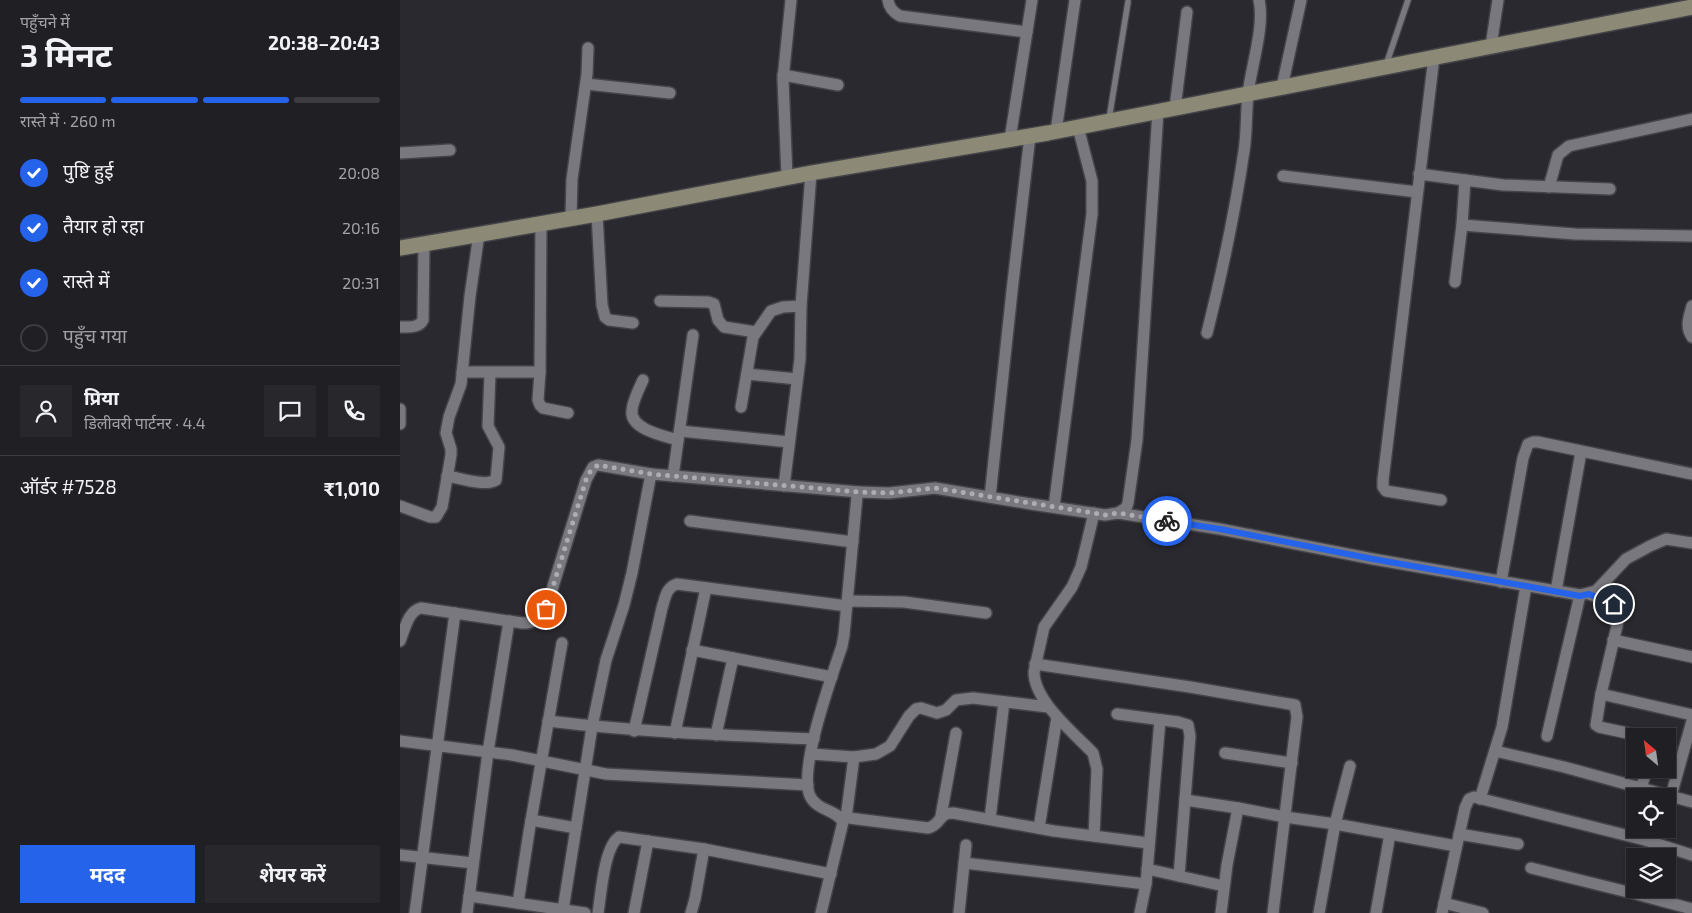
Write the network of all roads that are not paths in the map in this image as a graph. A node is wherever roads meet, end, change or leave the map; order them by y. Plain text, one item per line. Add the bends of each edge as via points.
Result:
1 (792, 0) edge
2 (888, 0) edge
3 (1032, 0) edge
4 (1075, 0) edge
5 (1259, 0) edge
6 (1301, 0) edge
7 (1408, 0) edge
8 (1498, 0) edge
9 (1128, 2) dead end
10 (1692, 7) edge
11 (1188, 12) dead end
12 (1027, 32) junction
13 (1491, 46) junction
14 (588, 48) dead end
15 (1434, 57) junction
16 (1385, 67) junction
17 (783, 75) junction
18 (586, 84) junction
19 (838, 85) dead end
20 (1282, 87) junction
21 (670, 93) dead end
22 (1248, 93) junction
23 (1175, 108) junction
24 (1158, 111) junction
25 (1692, 119) edge
26 (1108, 121) junction
27 (1078, 126) junction
28 (1056, 131) junction
29 (1030, 136) junction
30 (1010, 139) junction
31 (450, 150) dead end
32 (400, 153) edge
33 (811, 173) junction
34 (1419, 174) junction
35 (1283, 176) dead end
36 (787, 177) junction
37 (1465, 180) junction
38 (1549, 187) junction
39 (1610, 189) dead end
40 (1417, 192) junction
41 (597, 214) junction
42 (571, 218) junction
43 (541, 224) junction
44 (1462, 225) junction
45 (479, 234) junction
46 (1692, 236) edge
47 (424, 244) junction
48 (400, 248) edge
49 (1455, 282) dead end
50 (660, 301) dead end
51 (801, 306) junction
52 (1692, 306) edge
53 (633, 323) dead end
54 (400, 327) edge
55 (756, 332) junction
56 (1207, 333) dead end
57 (693, 335) dead end
58 (1692, 337) edge
59 (462, 372) junction
60 (540, 372) junction
61 (490, 373) junction
62 (747, 374) junction
63 (797, 379) junction
64 (643, 380) dead end
65 (400, 408) edge
66 (741, 408) dead end
67 (568, 413) dead end
68 (400, 424) edge
69 (679, 435) junction
70 (789, 442) junction
71 (1581, 452) junction
72 (651, 474) junction
73 (1692, 474) edge
74 (447, 476) junction
75 (673, 476) junction
76 (784, 486) junction
77 (859, 492) junction
78 (990, 497) junction
79 (1441, 500) dead end
80 (400, 506) edge
81 (1054, 507) junction
82 (1094, 513) junction
83 (1118, 513) junction
84 (690, 521) dead end
85 (854, 542) junction
86 (1692, 543) edge
87 (1501, 582) junction
88 (1526, 586) junction
89 (706, 588) junction
90 (1556, 591) junction
91 (1585, 595) junction
92 (847, 603) junction
93 (456, 613) junction
94 (986, 613) dead end
95 (509, 622) junction
96 (401, 635) edge
97 (1613, 640) junction
98 (562, 644) dead end
99 (692, 650) junction
100 (1692, 657) edge
101 (733, 658) junction
102 (1035, 664) junction
103 (832, 677) junction
104 (1601, 694) junction
105 (1004, 702) junction
106 (1048, 707) junction
107 (1117, 714) dead end
108 (1692, 715) edge
109 (1057, 717) junction
110 (1160, 720) junction
111 (548, 721) junction
112 (1692, 721) edge
113 (592, 727) junction
114 (634, 730) junction
115 (675, 733) junction
116 (956, 733) dead end
117 (1626, 733) edge
118 (716, 735) junction
119 (1546, 736) dead end
120 (814, 739) junction
121 (400, 741) edge
122 (438, 745) junction
123 (1495, 751) junction
124 (488, 752) junction
125 (1225, 753) dead end
126 (811, 754) junction
127 (854, 757) junction
128 (542, 762) junction
129 (1292, 763) junction
130 (1350, 766) dead end
131 (586, 771) junction
132 (1645, 778) edge
133 (808, 785) junction
134 (1642, 788) joint
135 (1673, 788) edge
136 (1676, 797) edge
137 (1480, 799) junction
138 (1184, 800) junction
139 (1692, 802) edge
140 (1238, 808) junction
141 (941, 816) junction
142 (1285, 817) junction
143 (843, 818) junction
144 (990, 819) junction
145 (531, 820) junction
146 (1336, 824) junction
147 (576, 828) junction
148 (1039, 828) junction
149 (1390, 834) junction
150 (1459, 834) junction
151 (1094, 836) junction
152 (648, 841) junction
153 (1148, 843) junction
154 (1518, 844) dead end
155 (966, 845) dead end
156 (1456, 846) junction
157 (704, 849) junction
158 (400, 855) edge
159 (1692, 855) edge
160 (423, 857) junction
161 (473, 863) junction
162 (964, 863) junction
163 (1531, 868) dead end
164 (1147, 869) junction
165 (830, 874) junction
166 (1179, 876) junction
167 (1146, 884) junction
168 (1224, 886) junction
169 (469, 896) junction
170 (518, 903) junction
171 (1443, 908) edge
172 (563, 910) junction
173 (1692, 910) edge
174 (415, 913) edge
175 (467, 913) edge
176 (585, 913) edge
177 (598, 913) edge
178 (634, 913) edge
179 (690, 913) edge
180 (821, 913) edge
181 (959, 913) edge
182 (1140, 913) edge
183 (1221, 913) edge
184 (1273, 913) edge
185 (1319, 913) edge
186 (1376, 913) edge
187 (1483, 913) edge

1 - 17 street
2 - 12 street via 893,12 900,16
3 - 12 street
4 - 28 street
5 - 22 street via 1259,31
6 - 20 street
7 - 16 lane
8 - 13 street
9 - 26 lane
10 - 13 street
11 - 23 street
12 - 30 street
13 - 15 street
14 - 18 street
15 - 16 street
15 - 34 street
16 - 20 street
17 - 19 street
17 - 36 street
18 - 21 street
18 - 42 street via 572,179
20 - 22 street
22 - 23 street
22 - 56 street via 1237,195
23 - 24 street
24 - 26 street
24 - 83 street via 1137,440 1128,503
25 - 38 street via 1569,146 1558,155
26 - 27 street
27 - 28 street
27 - 81 street via 1092,181 1092,214
28 - 29 street
29 - 30 street
29 - 78 street
30 - 33 street
31 - 32 street
33 - 36 street
33 - 51 street
34 - 37 street
34 - 40 street
35 - 40 street
36 - 41 street
37 - 38 street via 1503,186
37 - 44 street
38 - 39 street
40 - 79 street via 1383,486 1386,491 1394,493
41 - 42 street
41 - 53 street via 605,317
42 - 43 street
43 - 45 street
43 - 60 street
44 - 46 street via 1575,234
44 - 49 street
45 - 47 street
45 - 59 street
47 - 48 street
47 - 54 street via 423,320 417,326
50 - 55 street via 708,302 714,304 718,320 724,327
51 - 55 street via 771,311
51 - 63 street
52 - 58 street via 1688,325
55 - 62 street
57 - 69 street
59 - 61 street
59 - 74 street via 447,426 451,449
60 - 61 street
60 - 67 street via 540,405
61 - 74 street via 488,426 499,447 498,476 492,483 484,483
62 - 63 street
62 - 66 street
63 - 70 street
64 - 69 street via 632,411 633,420 664,436
65 - 68 street
69 - 70 street
69 - 75 street
70 - 76 street
71 - 73 street
71 - 87 street via 1538,442 1528,444
71 - 90 street
72 - 75 street
72 - 95 street via 598,465 594,468 586,480 546,609 533,622
72 - 113 street via 632,573 606,660
74 - 80 street via 442,507 436,517 430,518
75 - 76 street
76 - 77 street
77 - 78 street via 889,493 935,488
77 - 85 street
78 - 81 street
81 - 82 street
82 - 83 street
82 - 102 street via 1081,567 1072,587 1044,627
83 - 87 street
84 - 85 street
85 - 92 street
86 - 91 street via 1666,539 1650,546 1626,559 1601,587
87 - 88 street
88 - 90 street
88 - 123 street
89 - 92 street
89 - 99 street
89 - 114 street via 677,584 666,593
90 - 91 street
91 - 97 street via 1618,608 1620,613
91 - 119 street
92 - 94 street via 904,602
92 - 103 street via 842,646
93 - 95 street
93 - 96 street via 417,609
93 - 122 street
95 - 124 street
97 - 100 street
97 - 104 street
98 - 111 street
99 - 101 street
99 - 115 street
101 - 103 street
101 - 118 street
102 - 106 street via 1034,679
102 - 129 street via 1295,705 1297,717
103 - 120 street
104 - 108 street
104 - 117 street via 1596,725
105 - 106 street
105 - 127 street via 961,699 937,713 916,708 890,746 876,754
105 - 144 street
106 - 109 street
107 - 110 street
109 - 148 street
109 - 151 street via 1095,759
110 - 138 street via 1188,725 1190,736
110 - 153 street
111 - 113 street
111 - 128 street
112 - 135 street
113 - 114 street
113 - 131 street
114 - 115 street
115 - 118 street
116 - 141 street
118 - 120 street
120 - 126 street
121 - 122 street
122 - 124 street
122 - 160 street
123 - 134 street
123 - 137 street
124 - 128 street
124 - 161 street
125 - 129 street
126 - 127 street
126 - 133 street
127 - 143 street
128 - 131 street
128 - 145 street
129 - 142 street
130 - 146 street
131 - 133 street
131 - 147 street
132 - 134 street
133 - 143 street via 814,802 820,808
136 - 139 street
137 - 150 street via 1474,797 1466,803
137 - 159 street
138 - 140 street
138 - 166 street
140 - 142 street
140 - 168 street
141 - 143 street via 934,826 928,828
141 - 144 street via 953,813
142 - 146 street
142 - 184 street
143 - 165 street
144 - 148 street
145 - 147 street
145 - 170 street
146 - 149 street
146 - 185 street
147 - 172 street
148 - 151 street
149 - 156 street
149 - 186 street
150 - 154 street
150 - 156 street
151 - 153 street
152 - 157 street
152 - 177 street via 619,837 614,840
152 - 178 street
153 - 164 street
155 - 162 street
156 - 171 street
157 - 165 street
157 - 179 street
158 - 160 street
160 - 161 street
160 - 174 street
161 - 169 street
162 - 167 street
162 - 181 street
163 - 173 street
164 - 166 street
164 - 167 street
165 - 180 street
166 - 168 street
167 - 182 street
168 - 183 street
169 - 170 street
169 - 175 street
170 - 172 street
171 - 187 street
172 - 176 street

